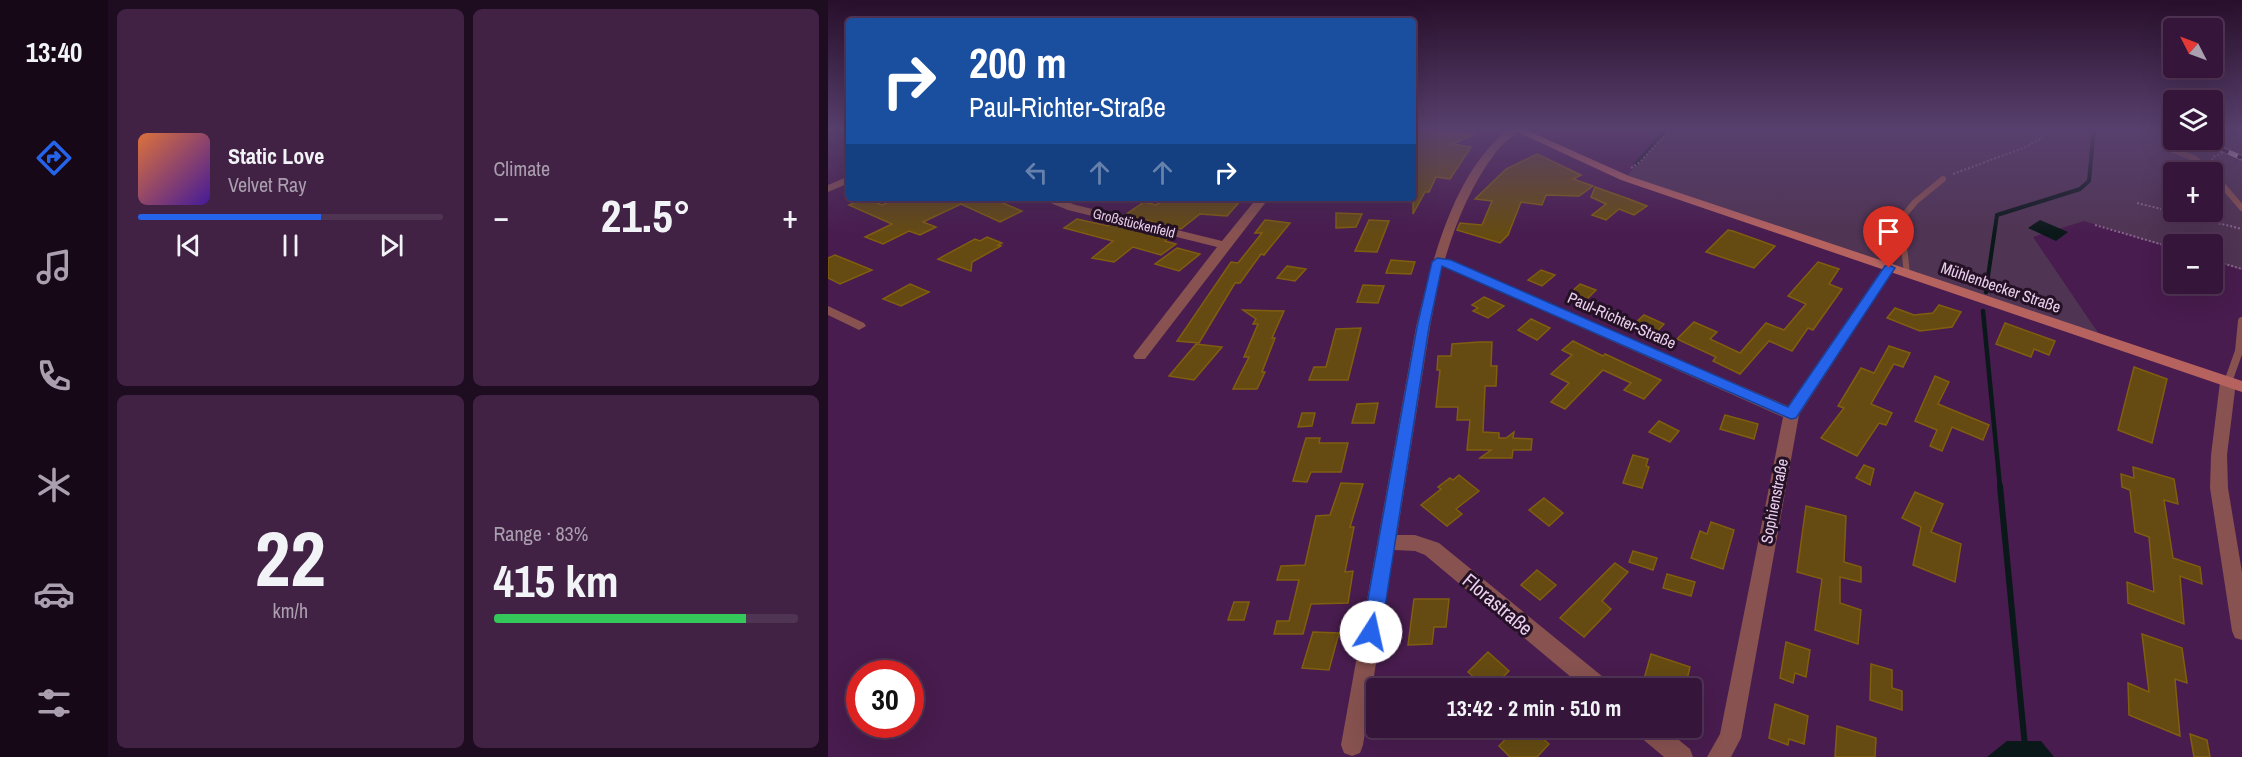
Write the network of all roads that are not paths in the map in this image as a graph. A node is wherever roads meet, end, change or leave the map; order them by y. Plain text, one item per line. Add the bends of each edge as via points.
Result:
1 (1483, 163) edge
2 (1591, 163) edge
3 (1943, 179) road end
4 (846, 180) edge
5 (2223, 185) edge
6 (828, 189) edge
7 (1052, 201) edge
8 (1261, 201) edge
9 (2242, 208) edge
10 (1224, 245) junction
11 (1437, 262) junction
12 (1889, 268) junction
13 (1907, 274) junction
14 (828, 310) edge
15 (2242, 321) edge
16 (860, 326) dead end
17 (1140, 356) dead end
18 (2235, 384) edge
19 (1791, 414) junction
20 (1387, 542) junction
21 (2242, 631) edge
22 (1588, 678) edge
23 (1659, 738) edge
24 (1352, 745) dead end
25 (1682, 757) edge
26 (1718, 757) edge

1 - 11 street via 1471,182
2 - 12 main road, Mühlenbecker Straße
3 - 13 lane via 1901,219
4 - 6 street
5 - 9 lane
7 - 10 street, Großstückenfeld
8 - 10 street
10 - 17 street
11 - 19 street, Paul-Richter-Straße via 1458,267
11 - 20 street
12 - 13 main road, Mühlenbecker Straße
12 - 19 street, Sophienstraße
13 - 18 main road, Mühlenbecker Straße
14 - 16 street
15 - 18 lane
18 - 21 street via 2219,455 2219,488
19 - 26 street, Sophienstraße via 1730,738
20 - 22 street, Florastraße via 1415,543 1432,549
20 - 24 street
23 - 25 street

